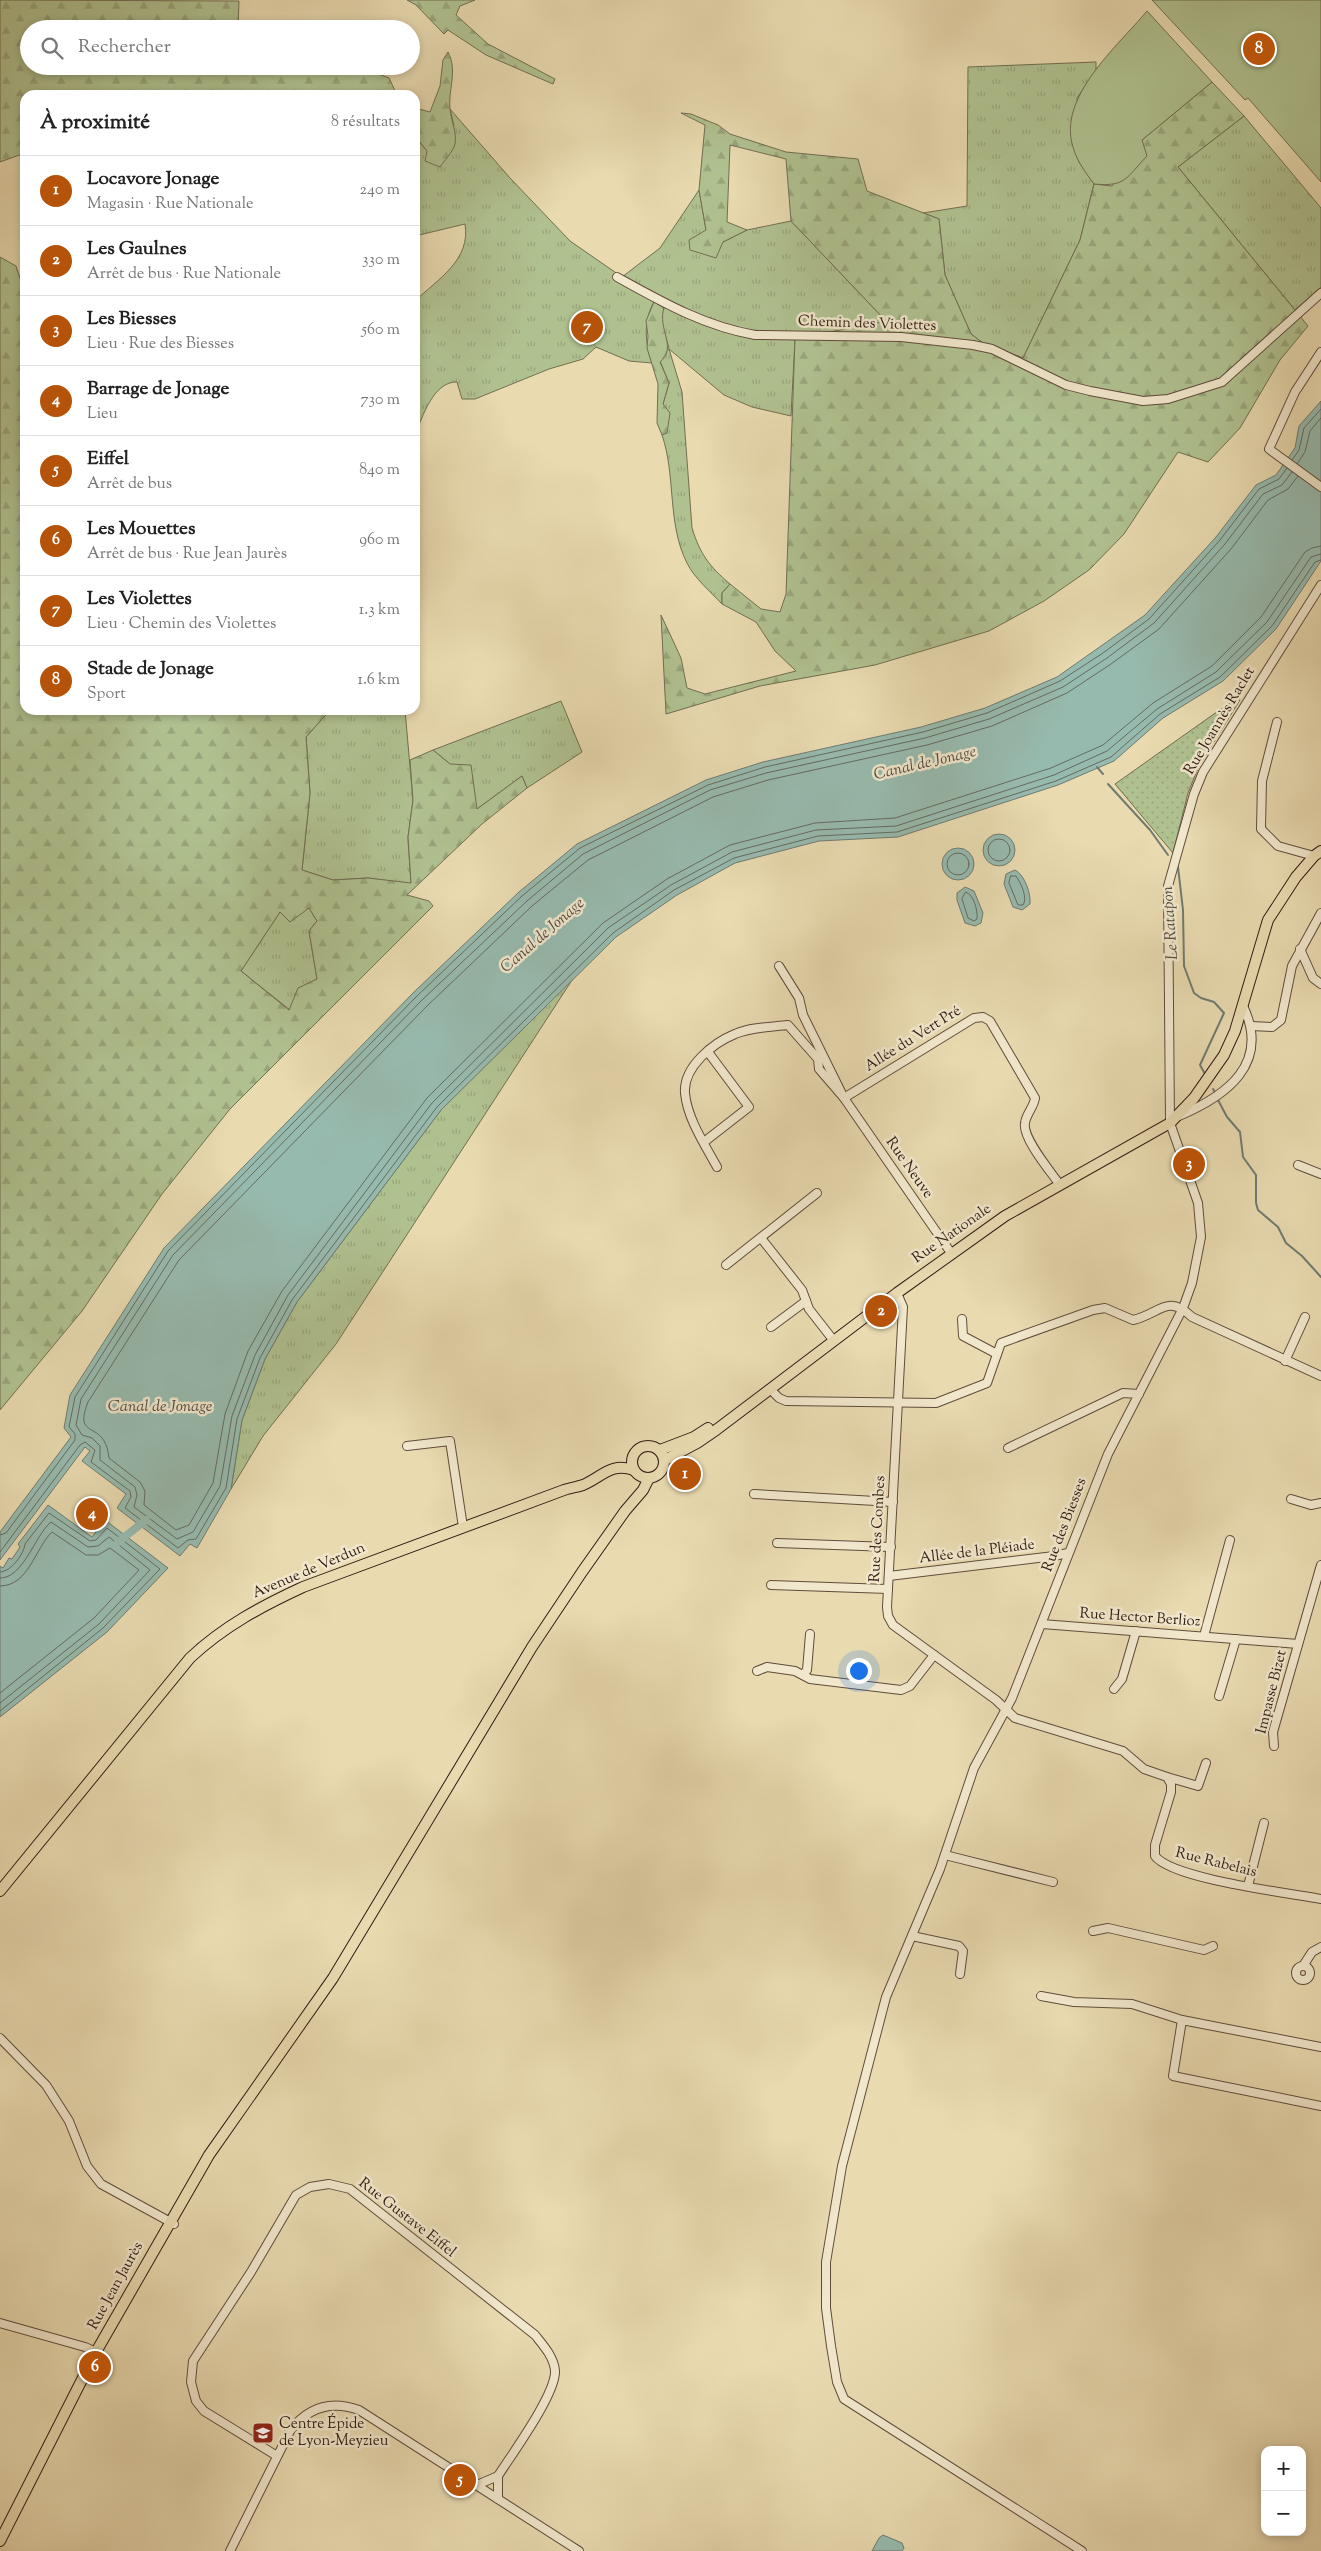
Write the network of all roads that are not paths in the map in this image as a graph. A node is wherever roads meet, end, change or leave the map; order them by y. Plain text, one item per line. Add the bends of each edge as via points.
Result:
1 (617, 278) dead end
2 (1321, 293) edge
3 (1321, 352) edge
4 (1321, 487) edge
5 (1321, 585) edge
6 (1277, 722) dead end
7 (1317, 853) edge
8 (1321, 913) edge
9 (1300, 949) junction
10 (779, 966) dead end
11 (1321, 984) edge
12 (1243, 1006) junction
13 (1251, 1026) junction
14 (708, 1052) junction
15 (844, 1098) junction
16 (1173, 1120) junction
17 (704, 1142) junction
18 (1298, 1165) dead end
19 (717, 1166) dead end
20 (1321, 1174) edge
21 (1060, 1185) junction
22 (817, 1193) dead end
23 (761, 1238) junction
24 (951, 1253) junction
25 (726, 1265) dead end
26 (897, 1293) junction
27 (806, 1301) junction
28 (1183, 1308) junction
29 (1305, 1318) dead end
30 (962, 1319) dead end
31 (771, 1327) dead end
32 (834, 1341) junction
33 (997, 1354) junction
34 (1286, 1361) junction
35 (1321, 1376) edge
36 (770, 1390) junction
37 (1139, 1394) junction
38 (760, 1397) junction
39 (898, 1403) junction
40 (407, 1446) dead end
41 (1008, 1448) dead end
42 (660, 1450) junction
43 (633, 1455) junction
44 (665, 1460) junction
45 (641, 1475) junction
46 (564, 1490) junction
47 (754, 1494) dead end
48 (1291, 1499) dead end
49 (893, 1502) junction
50 (1321, 1503) edge
51 (463, 1527) junction
52 (1230, 1540) dead end
53 (777, 1543) dead end
54 (890, 1547) junction
55 (1068, 1553) junction
56 (1321, 1565) edge
57 (889, 1576) junction
58 (771, 1585) dead end
59 (888, 1589) junction
60 (1042, 1624) junction
61 (1136, 1631) junction
62 (810, 1634) dead end
63 (1204, 1636) junction
64 (1236, 1639) junction
65 (1298, 1644) junction
66 (934, 1655) junction
67 (757, 1671) dead end
68 (803, 1675) junction
69 (1114, 1689) dead end
70 (1219, 1696) dead end
71 (1006, 1711) junction
72 (1274, 1746) dead end
73 (1206, 1763) dead end
74 (1167, 1777) junction
75 (1264, 1823) dead end
76 (944, 1855) junction
77 (1053, 1882) dead end
78 (1248, 1886) junction
79 (0, 1891) edge
80 (1321, 1899) edge
81 (1093, 1931) dead end
82 (912, 1936) junction
83 (1213, 1946) dead end
84 (1321, 1947) edge
85 (1303, 1966) dead end
86 (960, 1974) dead end
87 (1041, 1996) dead end
88 (1182, 2020) junction
89 (0, 2038) edge
90 (1321, 2048) edge
91 (1321, 2106) edge
92 (172, 2223) junction
93 (0, 2323) edge
94 (96, 2352) junction
95 (277, 2456) junction
96 (498, 2476) junction
97 (477, 2485) junction
98 (498, 2499) junction
99 (0, 2541) edge
100 (230, 2551) edge
101 (579, 2551) edge
102 (1082, 2551) edge

1 - 2 street, Chemin des Violettes via 679,312 737,332 755,335 901,336 973,345 1016,359 1066,385 1143,401 1168,399 1222,382
3 - 4 street via 1295,392 1269,449
5 - 16 street, Rue Joannès Raclet via 1203,772 1172,870 1168,886 1167,938
6 - 7 street via 1262,781 1261,829 1278,846
7 - 12 main road, Rue Nationale via 1296,877 1268,920
8 - 9 street
9 - 11 street via 1309,971
9 - 13 street via 1289,980 1281,1020 1272,1027
10 - 15 street, Rue Neuve via 799,998 803,1015
12 - 13 street, Rue Nationale
12 - 16 main road, Rue Nationale via 1213,1074
13 - 16 street, Rue Nationale via 1250,1046 1239,1079 1203,1106
14 - 15 street, Rue Neuve via 734,1034 788,1025 818,1059 819,1069
14 - 17 street via 690,1070 685,1091 686,1103
14 - 17 street via 749,1107
15 - 21 street, Allée du Vert Pré via 974,1018 983,1017 990,1022 1036,1098 1026,1119 1025,1134
15 - 24 street, Rue Neuve
16 - 21 main road, Rue Nationale
16 - 28 street, Rue des Biesses via 1198,1203 1201,1237
17 - 19 street
18 - 20 street
21 - 24 main road, Rue Nationale via 1005,1216
22 - 23 street
23 - 25 street
23 - 27 street via 802,1290
24 - 26 main road, Rue Nationale
26 - 32 main road, Rue Nationale
26 - 39 street, Rue des Combes via 903,1307
27 - 31 street
27 - 32 street
28 - 33 street via 1170,1305 1133,1320 1105,1308 1093,1310 1001,1343
28 - 34 street via 1192,1317
28 - 37 street, Rue des Biesses
29 - 34 street
30 - 33 street via 963,1336
32 - 36 main road, Rue Nationale
33 - 39 street via 986,1382 936,1403
34 - 35 street
36 - 38 main road, Rue Nationale
36 - 39 street via 786,1401
37 - 41 street via 1123,1393
37 - 55 street, Rue des Biesses via 1108,1454
38 - 42 main road, Rue Nationale via 694,1437
38 - 44 main road, Rue Nationale via 698,1443
39 - 49 street, Rue des Combes
40 - 51 street via 450,1440
42 - 43 main road via 646,1445
42 - 44 main road
43 - 45 main road
43 - 46 main road, Avenue de Verdun via 606,1463
44 - 45 main road via 661,1473
45 - 46 main road, Avenue de Verdun via 618,1467
45 - 92 main road, Rue Jean Jaurès via 625,1511 532,1647 333,1978 210,2155
46 - 51 main road, Avenue de Verdun
47 - 49 street
48 - 50 street
49 - 54 street, Rue des Combes
51 - 79 main road, Avenue de Verdun via 304,1586 262,1606 207,1642 190,1658
52 - 63 street
53 - 54 street
54 - 57 street, Rue des Combes
55 - 57 street, Allée de la Pléiade
55 - 60 street, Rue des Biesses
56 - 65 street
57 - 59 street, Rue des Combes
58 - 59 street
59 - 66 street, Rue des Combes via 888,1616 893,1625
60 - 61 street, Rue Hector Berlioz
60 - 71 street, Rue des Biesses
61 - 63 street, Rue Hector Berlioz
61 - 69 street via 1122,1679
62 - 68 street via 807,1670
63 - 64 street, Rue Hector Berlioz
64 - 65 street, Rue Hector Berlioz
64 - 70 street
65 - 72 street, Impasse Bizet via 1274,1732
66 - 68 street via 910,1686 901,1690 810,1679
66 - 71 street, Rue des Combes via 996,1700
67 - 68 street via 767,1667
71 - 74 street via 1015,1718 1123,1751 1144,1769
71 - 76 street, Rue des Biesses via 978,1757
73 - 74 street via 1198,1786
74 - 78 street, Rue Rabelais via 1171,1792 1155,1845 1155,1856 1165,1865
75 - 78 street
76 - 77 street
76 - 82 street, Rue des Biesses
78 - 80 street, Rue Rabelais
81 - 83 street via 1108,1928 1204,1950
82 - 86 street via 959,1946 963,1951
82 - 102 street, Rue des Biesses via 886,1997 842,2166 826,2262 826,2308 840,2392 844,2399
84 - 85 street via 1312,1952
87 - 88 street via 1074,2002 1132,2004
88 - 90 street
88 - 91 street via 1173,2076
89 - 92 street via 46,2084 69,2121 88,2166 101,2184
92 - 94 main road, Rue Jean Jaurès
93 - 94 street
94 - 99 main road, Rue Jean Jaurès
95 - 96 street, Rue Gustave Eiffel via 204,2410 196,2401 190,2371 198,2352 251,2272 296,2195 310,2187 329,2184 350,2189 535,2335 548,2352 555,2371 552,2388
95 - 97 street via 290,2431 305,2415 332,2404 349,2407 386,2426
95 - 100 street
96 - 97 street
96 - 98 street
97 - 98 street
98 - 101 street

